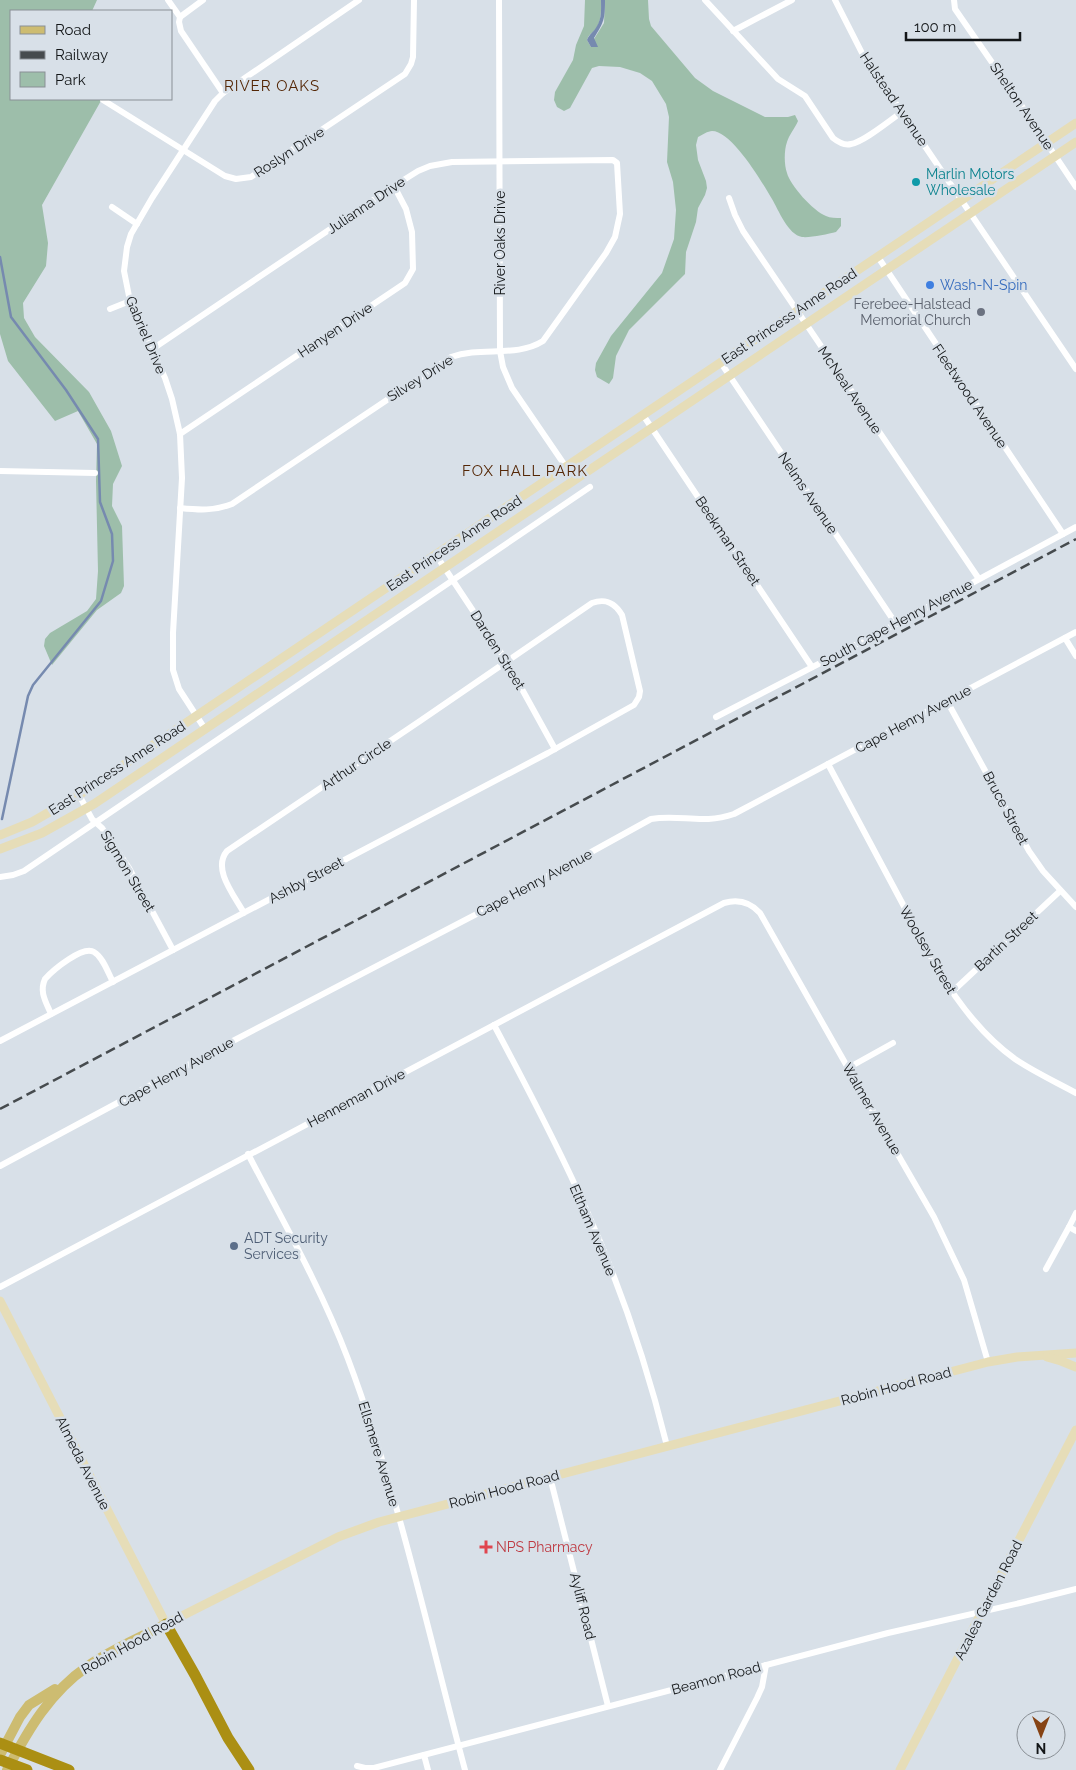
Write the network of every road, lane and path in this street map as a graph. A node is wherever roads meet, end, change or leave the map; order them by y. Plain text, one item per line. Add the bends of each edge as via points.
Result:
1 (168, 0) edge
2 (204, 0) edge
3 (360, 0) edge
4 (414, 0) edge
5 (499, 0) edge
6 (705, 0) edge
7 (792, 0) edge
8 (835, 0) edge
9 (954, 0) edge
10 (180, 17) junction
11 (733, 31) junction
12 (223, 93) junction
13 (103, 100) edge
14 (902, 112) junction
15 (1076, 123) edge
16 (1076, 142) edge
17 (1047, 143) junction
18 (183, 149) junction
19 (1055, 156) junction
20 (613, 160) joint
21 (500, 161) junction
22 (394, 186) junction
23 (1076, 187) edge
24 (729, 198) dead end
25 (962, 200) junction
26 (112, 207) dead end
27 (970, 213) junction
28 (137, 224) junction
29 (878, 257) junction
30 (886, 270) junction
31 (130, 302) junction
32 (110, 309) dead end
33 (797, 311) junction
34 (806, 324) junction
35 (151, 350) junction
36 (500, 350) junction
37 (721, 363) junction
38 (1076, 369) edge
39 (729, 375) junction
40 (643, 415) junction
41 (651, 428) junction
42 (180, 434) junction
43 (566, 467) junction
44 (0, 471) edge
45 (95, 473) dead end
46 (590, 487) dead end
47 (180, 508) junction
48 (1076, 527) edge
49 (1063, 534) junction
50 (436, 555) junction
51 (444, 567) junction
52 (979, 579) junction
53 (453, 580) junction
54 (896, 624) junction
55 (1076, 632) edge
56 (1066, 638) junction
57 (1076, 656) edge
58 (507, 662) junction
59 (812, 667) junction
60 (947, 701) junction
61 (197, 716) junction
62 (612, 717) joint
63 (716, 717) dead end
64 (205, 729) junction
65 (555, 749) junction
66 (828, 764) junction
67 (79, 795) junction
68 (87, 808) junction
69 (96, 823) junction
70 (0, 835) edge
71 (0, 849) edge
72 (0, 876) edge
73 (1060, 891) junction
74 (1076, 907) edge
75 (712, 909) joint
76 (244, 912) junction
77 (173, 950) junction
78 (113, 982) junction
79 (952, 992) junction
80 (51, 1014) junction
81 (494, 1025) junction
82 (0, 1041) edge
83 (893, 1043) dead end
84 (848, 1068) junction
85 (1076, 1093) edge
86 (248, 1154) junction
87 (0, 1166) edge
88 (1076, 1212) edge
89 (1069, 1227) junction
90 (1076, 1231) edge
91 (1046, 1269) dead end
92 (0, 1287) edge
93 (0, 1301) edge
94 (1076, 1353) edge
95 (1037, 1355) junction
96 (988, 1362) junction
97 (1076, 1368) edge
98 (1076, 1430) edge
99 (667, 1446) junction
100 (550, 1477) junction
101 (398, 1517) junction
102 (1076, 1589) edge
103 (981, 1612) junction
104 (166, 1624) junction
105 (766, 1665) junction
106 (67, 1682) junction
107 (608, 1706) junction
108 (0, 1742) edge
109 (459, 1746) junction
110 (0, 1755) edge
111 (424, 1755) junction
112 (0, 1760) edge
113 (356, 1766) dead end
114 (7, 1770) edge
115 (27, 1770) edge
116 (69, 1770) edge
117 (249, 1770) edge
118 (428, 1770) edge
119 (465, 1770) edge
120 (720, 1770) edge
121 (900, 1770) edge

1 - 10 street
2 - 10 street
3 - 12 street, Gabriel Drive
4 - 18 street, Roslyn Drive via 413,57 405,74 251,177 243,180 229,178
5 - 21 street, River Oaks Drive
6 - 11 street
7 - 11 street
8 - 14 street, Halstead Avenue via 863,54
9 - 17 street, Shelton Avenue via 955,9
10 - 12 street via 181,31
11 - 14 street via 778,79 805,96 833,138 842,144 857,142
12 - 18 street, Gabriel Drive
13 - 18 street, Roslyn Drive
14 - 25 street, Halstead Avenue
15 - 17 main road, East Princess Anne Road
16 - 19 main road, East Princess Anne Road
17 - 19 street, Shelton Avenue
17 - 25 main road, East Princess Anne Road
18 - 28 street, Gabriel Drive
19 - 23 street, Shelton Avenue
19 - 27 main road, East Princess Anne Road
20 - 21 street, Julianna Drive
20 - 36 street, Silvey Drive via 618,166 620,214 611,245 543,341 527,349
21 - 22 street, Julianna Drive via 442,163 418,171
21 - 36 street, River Oaks Drive
22 - 35 street, Julianna Drive
22 - 42 street, Hanyen Drive via 406,209 412,232 413,269 405,282
24 - 33 street, McNeal Avenue via 743,232
25 - 27 street, Halstead Avenue
25 - 29 main road, East Princess Anne Road
26 - 28 street
27 - 30 main road, East Princess Anne Road
27 - 38 street, Halstead Avenue
28 - 31 street, Gabriel Drive via 131,234 125,260
29 - 30 street, Fleetwood Avenue
29 - 33 main road, East Princess Anne Road
30 - 34 main road, East Princess Anne Road
30 - 49 street, Fleetwood Avenue
31 - 32 street
31 - 35 street, Gabriel Drive
33 - 34 street, McNeal Avenue
33 - 37 main road, East Princess Anne Road
34 - 39 main road, East Princess Anne Road
34 - 52 street, McNeal Avenue
35 - 42 street, Gabriel Drive via 172,399
36 - 43 street, River Oaks Drive via 512,388
36 - 47 street, Silvey Drive via 462,353 441,362 232,504 205,510
37 - 39 street, Nelms Avenue
37 - 40 main road, East Princess Anne Road
39 - 41 main road, East Princess Anne Road
39 - 54 street, Nelms Avenue
40 - 41 street, Beekman Street
40 - 43 main road, East Princess Anne Road
41 - 51 main road, East Princess Anne Road
41 - 59 street, Beekman Street
42 - 47 street, Gabriel Drive
43 - 50 main road, East Princess Anne Road
44 - 45 street
46 - 53 street
47 - 61 street, Gabriel Drive via 173,670 179,689
48 - 49 street, South Cape Henry Avenue
49 - 52 street, South Cape Henry Avenue
50 - 51 street, Darden Street
50 - 61 main road, East Princess Anne Road
51 - 53 street, Darden Street
51 - 64 main road, East Princess Anne Road
52 - 54 street, South Cape Henry Avenue
53 - 58 street, Darden Street
53 - 69 street
54 - 59 street, South Cape Henry Avenue
55 - 56 street, Cape Henry Avenue
56 - 57 street
56 - 60 street, Cape Henry Avenue
58 - 62 street, Arthur Circle via 592,603 610,602 622,615 640,691 634,705
58 - 65 street, Darden Street
58 - 76 street, Arthur Circle via 227,851 221,861 222,872
59 - 63 street, South Cape Henry Avenue
60 - 66 street, Cape Henry Avenue
60 - 73 street, Bruce Street via 1017,831
61 - 64 street, Gabriel Drive
61 - 67 main road, East Princess Anne Road
62 - 65 street, Ashby Street
64 - 68 main road, East Princess Anne Road
65 - 76 street, Ashby Street
66 - 79 street, Woolsey Street
66 - 87 street, Cape Henry Avenue via 723,818 651,819
67 - 68 street, Sigmon Street
67 - 70 main road, East Princess Anne Road via 32,822
68 - 69 street, Sigmon Street
68 - 71 main road, East Princess Anne Road via 42,833
69 - 72 street via 24,871 13,876
69 - 77 street, Sigmon Street via 129,868
73 - 74 street, Bruce Street
73 - 79 street, Bartin Street
75 - 81 street, Henneman Drive
75 - 84 street, Walmer Avenue via 738,900 750,904 760,913
76 - 77 street, Ashby Street
77 - 78 street, Ashby Street
78 - 80 street, Ashby Street
78 - 80 street via 99,956 90,950 80,952 48,975 43,984 43,996
79 - 85 street, Woolsey Street via 972,1019 1003,1049
80 - 82 street, Ashby Street
81 - 86 street, Henneman Drive
81 - 99 street, Eltham Avenue via 586,1209 638,1345
83 - 84 street
84 - 96 street, Walmer Avenue via 950,1248
86 - 92 street, Henneman Drive
86 - 101 street, Ellsmere Avenue via 307,1267 347,1356
88 - 89 street
89 - 90 street
89 - 91 street
93 - 104 main road, Almeda Avenue
94 - 95 main road, Robin Hood Road
95 - 96 main road, Robin Hood Road
95 - 97 main road
96 - 99 main road, Robin Hood Road
98 - 103 main road, Azalea Garden Road
99 - 100 main road, Robin Hood Road
100 - 101 main road, Robin Hood Road
100 - 107 street, Ayliff Road
101 - 104 main road, Robin Hood Road via 338,1537
101 - 109 street, Ellsmere Avenue
102 - 103 street, Beamon Road
103 - 105 street, Beamon Road
103 - 121 main road, Azalea Garden Road
104 - 106 main road, Robin Hood Road via 96,1660
104 - 117 highway
105 - 107 street, Beamon Road
105 - 120 street via 758,1698
106 - 110 main road via 29,1705
106 - 114 main road, Robin Hood Road via 41,1711
107 - 109 street, Beamon Road
108 - 116 highway
109 - 111 street, Beamon Road
109 - 119 street, Ellsmere Avenue
111 - 113 street, Beamon Road via 374,1768
111 - 118 street
112 - 115 highway

